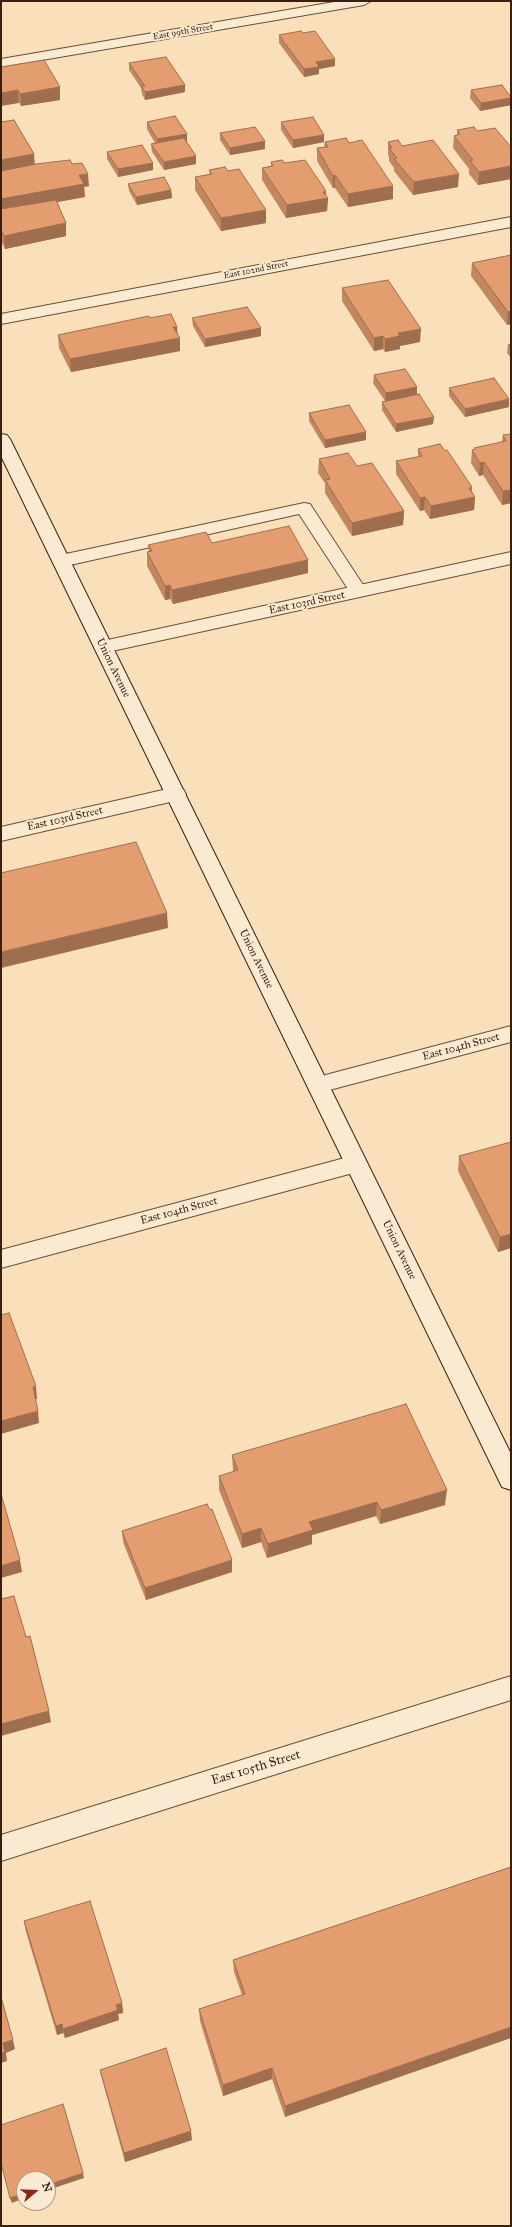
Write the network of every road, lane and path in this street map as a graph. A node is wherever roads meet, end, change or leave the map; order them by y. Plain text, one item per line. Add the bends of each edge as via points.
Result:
1 (364, 1) edge
2 (1, 63) edge
3 (511, 222) edge
4 (1, 319) edge
5 (1, 439) edge
6 (511, 558) edge
7 (61, 561) junction
8 (358, 591) junction
9 (103, 647) junction
10 (176, 794) junction
11 (1, 834) edge
12 (511, 1034) edge
13 (318, 1085) junction
14 (356, 1164) junction
15 (1, 1259) edge
16 (511, 1479) edge
17 (511, 1688) edge
18 (1, 1848) edge

1 - 2 street, East 99th Street
3 - 4 street, East 102nd Street
5 - 7 street, Union Avenue
6 - 8 street, East 103rd Street
7 - 8 street via 304,508
7 - 9 street, Union Avenue
8 - 9 street, East 103rd Street
9 - 10 street, Union Avenue
10 - 11 street, East 103rd Street
10 - 13 street, Union Avenue
12 - 13 street, East 104th Street
13 - 14 street, Union Avenue
14 - 15 street, East 104th Street
14 - 16 street, Union Avenue
17 - 18 street, East 105th Street

